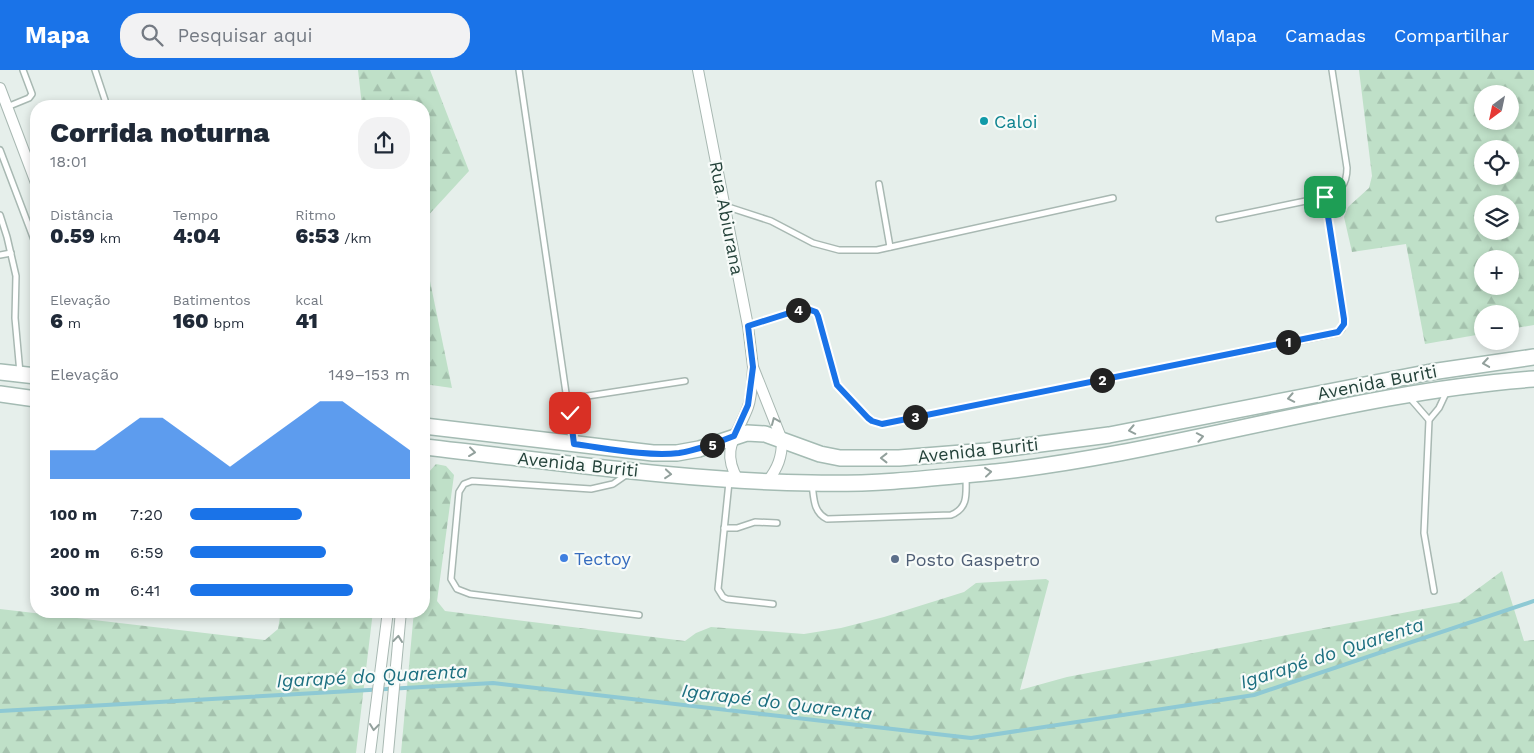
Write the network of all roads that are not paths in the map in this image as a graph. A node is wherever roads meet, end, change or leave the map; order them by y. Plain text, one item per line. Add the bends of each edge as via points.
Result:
1 (23, 70) edge
2 (95, 70) edge
3 (519, 70) edge
4 (698, 70) edge
5 (1332, 70) edge
6 (0, 88) edge
7 (106, 100) edge
8 (7, 107) junction
9 (0, 150) edge
10 (28, 161) joint
11 (30, 166) edge
12 (879, 184) dead end
13 (1325, 197) junction
14 (1113, 198) dead end
15 (725, 206) junction
16 (0, 216) edge
17 (1219, 218) dead end
18 (30, 230) edge
19 (890, 247) junction
20 (11, 253) junction
21 (0, 255) edge
22 (748, 326) junction
23 (1534, 357) edge
24 (753, 367) junction
25 (0, 372) edge
26 (20, 374) junction
27 (30, 375) edge
28 (1534, 379) edge
29 (685, 381) dead end
30 (1449, 388) junction
31 (0, 394) edge
32 (1407, 395) junction
33 (30, 398) edge
34 (568, 399) junction
35 (1429, 420) junction
36 (430, 427) edge
37 (734, 436) junction
38 (782, 440) junction
39 (574, 444) junction
40 (430, 450) edge
41 (632, 471) junction
42 (966, 475) junction
43 (734, 479) junction
44 (767, 482) junction
45 (812, 483) junction
46 (776, 523) dead end
47 (724, 528) junction
48 (1434, 591) dead end
49 (773, 604) dead end
50 (639, 615) dead end
51 (387, 618) edge
52 (399, 618) edge
53 (370, 753) edge
54 (388, 753) edge

1 - 8 lane via 32,94
2 - 7 lane
3 - 34 lane
4 - 15 street, Rua Abiurana
5 - 13 lane via 1347,175 1341,189
6 - 8 street
8 - 10 street
9 - 18 lane
10 - 11 street
12 - 19 lane
13 - 17 lane
13 - 22 lane via 1344,319 1338,332 882,424 868,418 837,385 816,312 805,308
14 - 19 lane
15 - 19 lane via 754,214 813,243 839,250
15 - 22 street, Rua Abiurana
16 - 20 lane
20 - 21 lane
20 - 26 lane via 16,276 15,318
22 - 24 street, Rua Abiurana
23 -> 38 main road, Avenida Buriti via 1431,372 1109,434 987,451 899,458 840,458
24 - 37 street, Rua Abiurana via 748,405
38 -> 24 street, Rua Abiurana
25 - 26 main road
26 - 27 main road
28 - 30 main road, Avenida Buriti
29 - 34 lane
30 - 32 main road, Avenida Buriti
30 - 35 lane
31 - 33 main road
32 - 35 lane
42 -> 32 main road, Avenida Buriti via 1062,463
34 - 39 lane
35 - 48 lane via 1424,533
36 - 39 main road, Avenida Buriti
37 - 38 main road, Avenida Buriti via 747,432
37 - 39 main road, Avenida Buriti via 677,453
37 - 43 street, Rua Abiurana via 729,458
38 - 44 street via 779,463
40 -> 41 main road, Avenida Buriti
41 -> 43 main road, Avenida Buriti
41 - 50 lane via 613,484 591,489 472,481 464,484 459,492 451,579 457,589 470,594
42 - 45 main road, Avenida Buriti
42 - 45 lane via 965,502 958,512 951,515 827,519 815,506
43 - 44 main road, Avenida Buriti
43 - 47 lane
44 - 45 main road, Avenida Buriti
46 - 47 lane via 755,522
47 - 49 lane via 720,593 727,598
51 -> 53 street
54 -> 52 street

